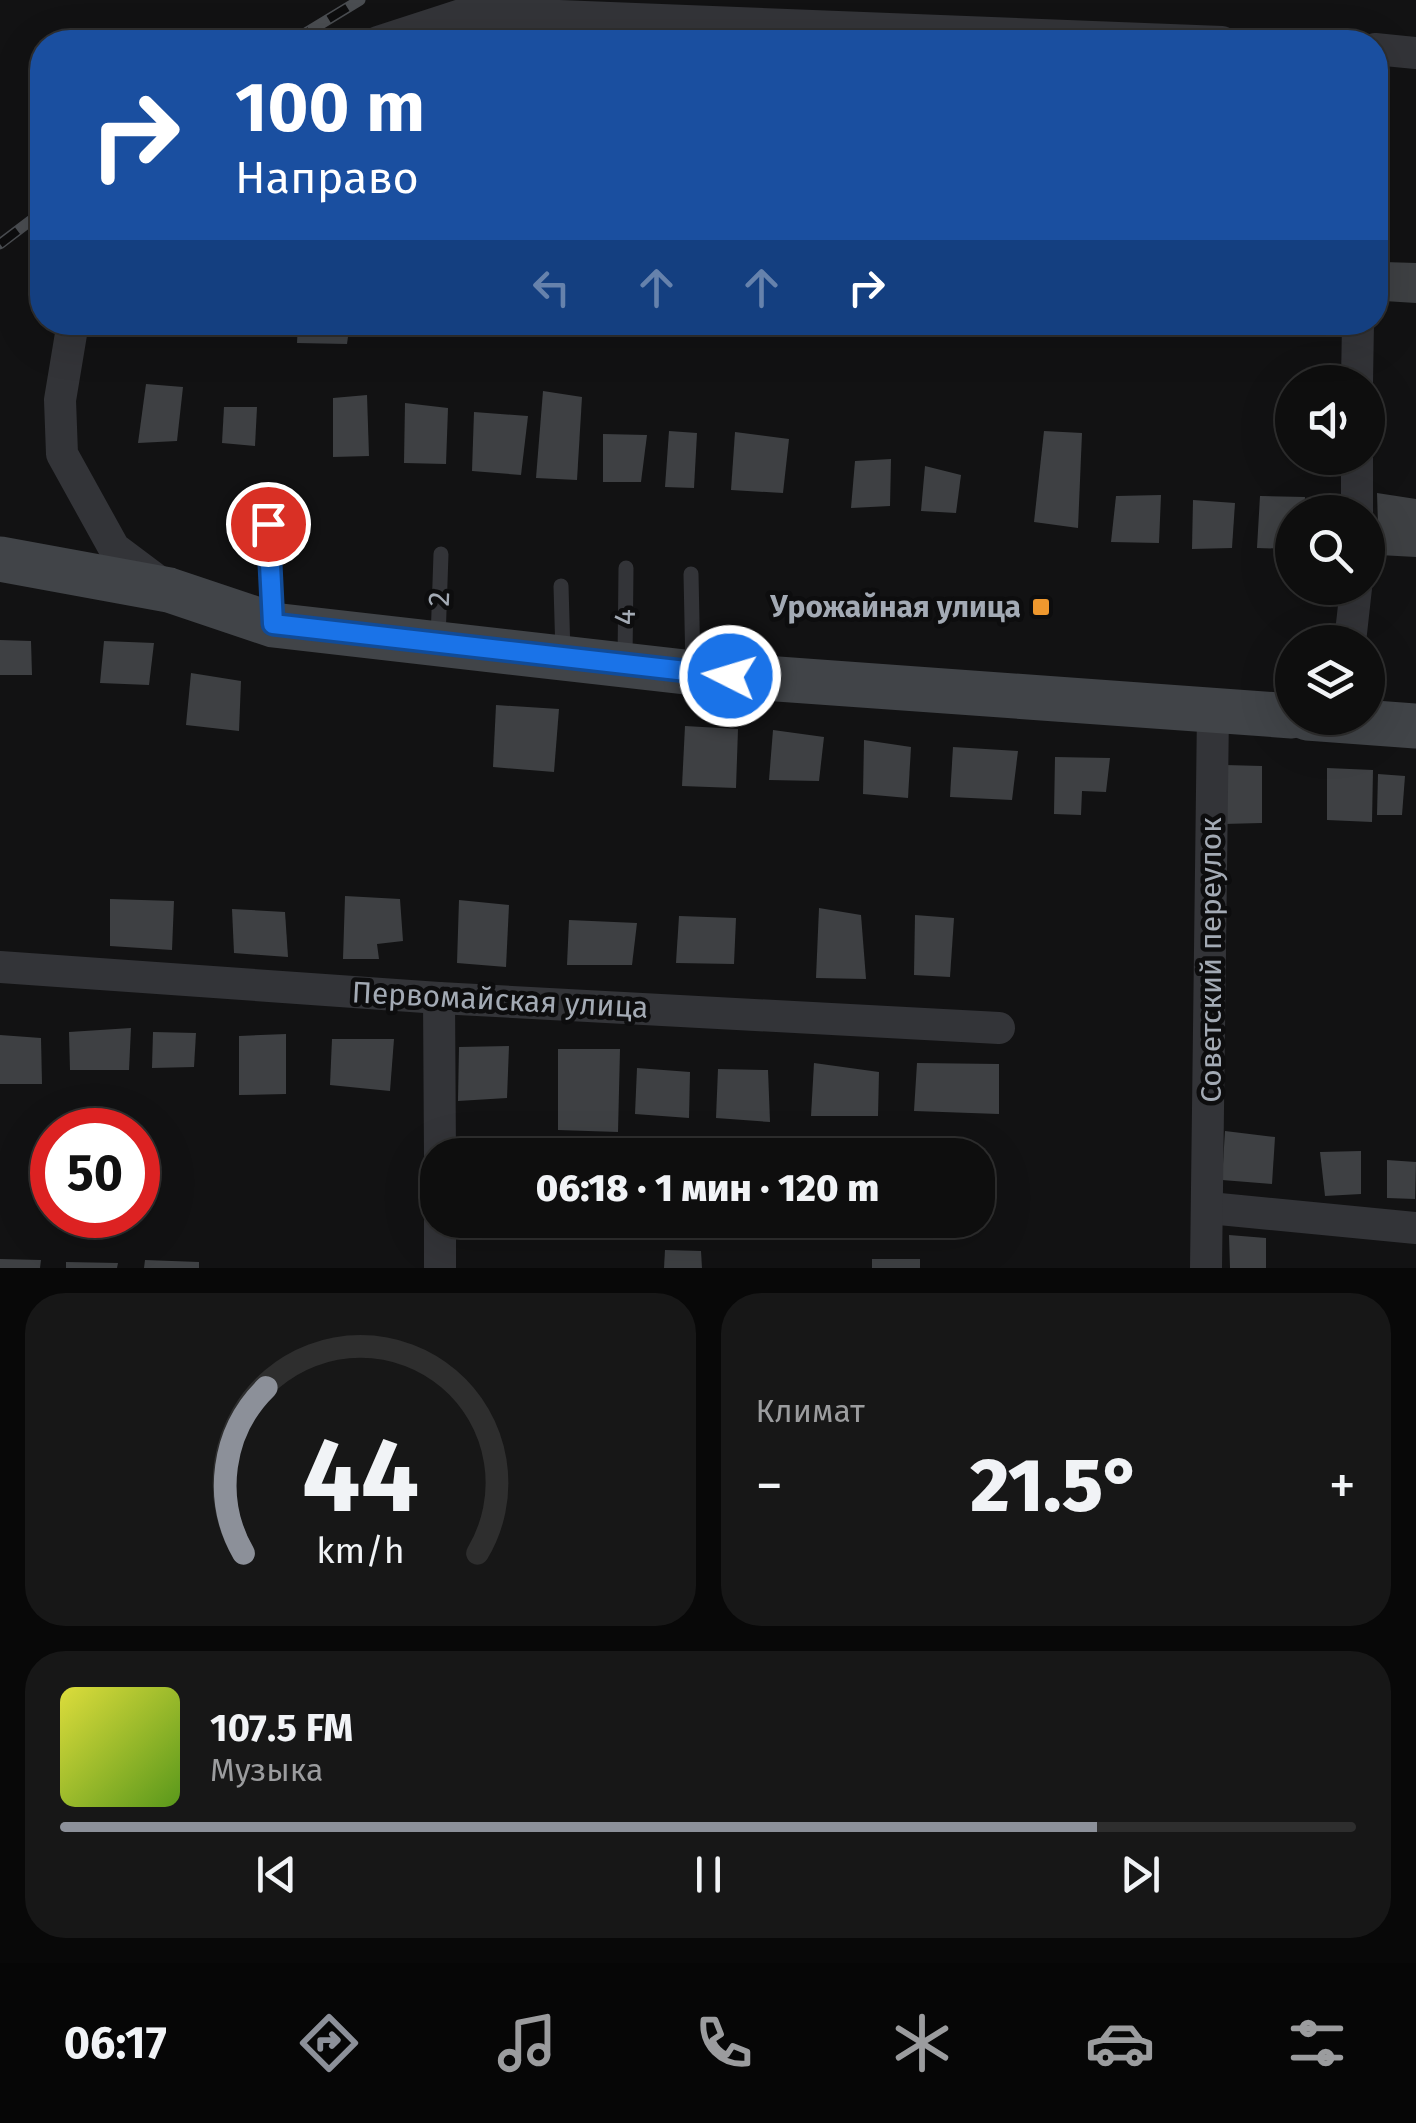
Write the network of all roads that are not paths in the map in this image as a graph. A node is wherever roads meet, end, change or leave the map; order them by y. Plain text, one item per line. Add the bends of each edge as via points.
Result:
1 (415, 30) edge
2 (927, 30) edge
3 (1388, 51) edge
4 (1416, 53) edge
5 (71, 335) edge
6 (1358, 335) edge
7 (1358, 365) edge
8 (268, 524) dead end
9 (441, 554) dead end
10 (0, 559) edge
11 (626, 568) dead end
12 (692, 574) dead end
13 (561, 586) dead end
14 (169, 590) junction
15 (273, 624) junction
16 (438, 644) junction
17 (563, 658) junction
18 (624, 665) junction
19 (694, 673) junction
20 (1213, 711) junction
21 (1275, 715) edge
22 (1385, 723) edge
23 (1416, 726) edge
24 (0, 966) edge
25 (440, 998) junction
26 (1000, 1028) dead end
27 (440, 1138) edge
28 (1210, 1208) junction
29 (1416, 1228) edge
30 (440, 1238) edge
31 (440, 1268) edge
32 (1206, 1268) edge

1 - 2 street via 462,15 534,14
3 - 4 street
5 - 14 street via 60,400 62,454 114,548
6 - 7 street
8 - 15 lane
9 - 16 lane, 2
10 - 14 main road
11 - 18 lane, 4
12 - 19 lane
13 - 17 lane
14 - 15 main road
15 - 16 main road
16 - 17 main road
17 - 18 main road
18 - 19 main road
19 - 20 main road
20 - 21 main road
20 - 28 street, Советский переулок
22 - 23 main road
24 - 25 street, Первомайская улица
25 - 26 street, Первомайская улица
25 - 27 street
28 - 29 street
28 - 32 street, Советский переулок
30 - 31 street

